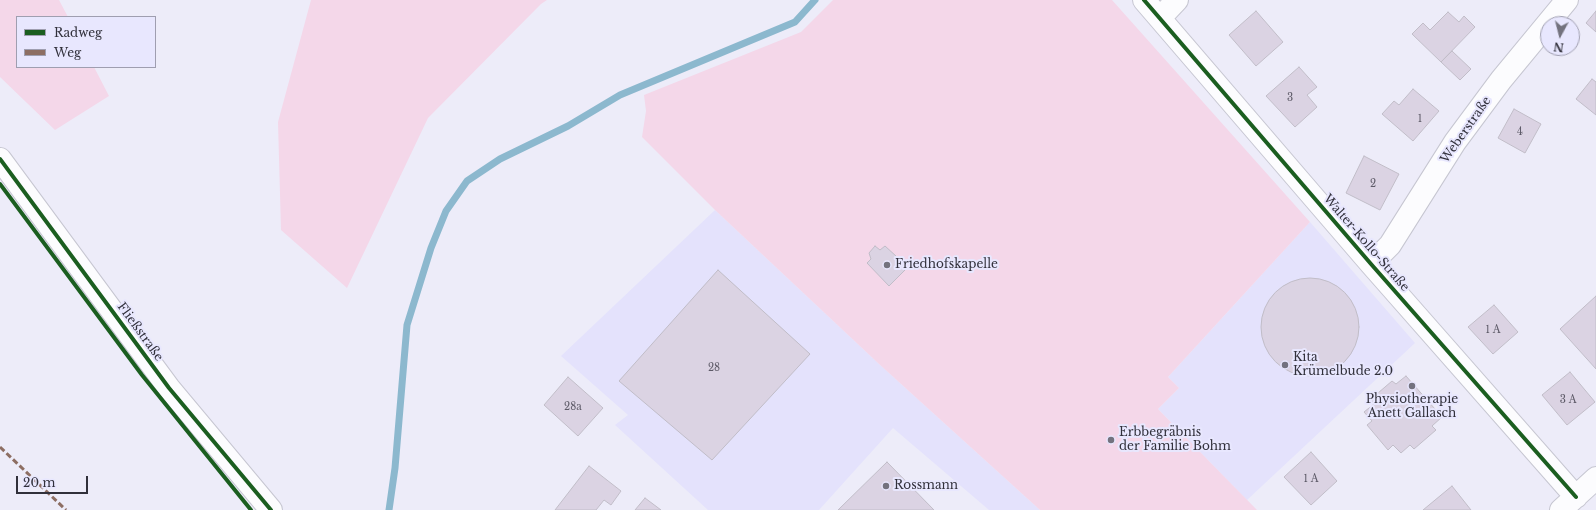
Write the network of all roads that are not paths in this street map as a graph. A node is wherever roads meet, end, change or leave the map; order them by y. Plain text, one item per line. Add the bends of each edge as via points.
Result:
1 (1144, 0) edge
2 (1177, 0) edge
3 (1567, 0) edge
4 (1160, 18) junction
5 (0, 159) edge
6 (1371, 264) junction
7 (1596, 478) edge
8 (1569, 504) edge
9 (271, 510) edge

1 - 4 street, Walter-Kollo-Straße
2 - 4 street
3 - 6 street, Weberstraße via 1455,142 1390,245
4 - 6 street, Walter-Kollo-Straße
5 - 9 street, Fließstraße via 169,388
6 - 8 street, Walter-Kollo-Straße
7 - 8 street

